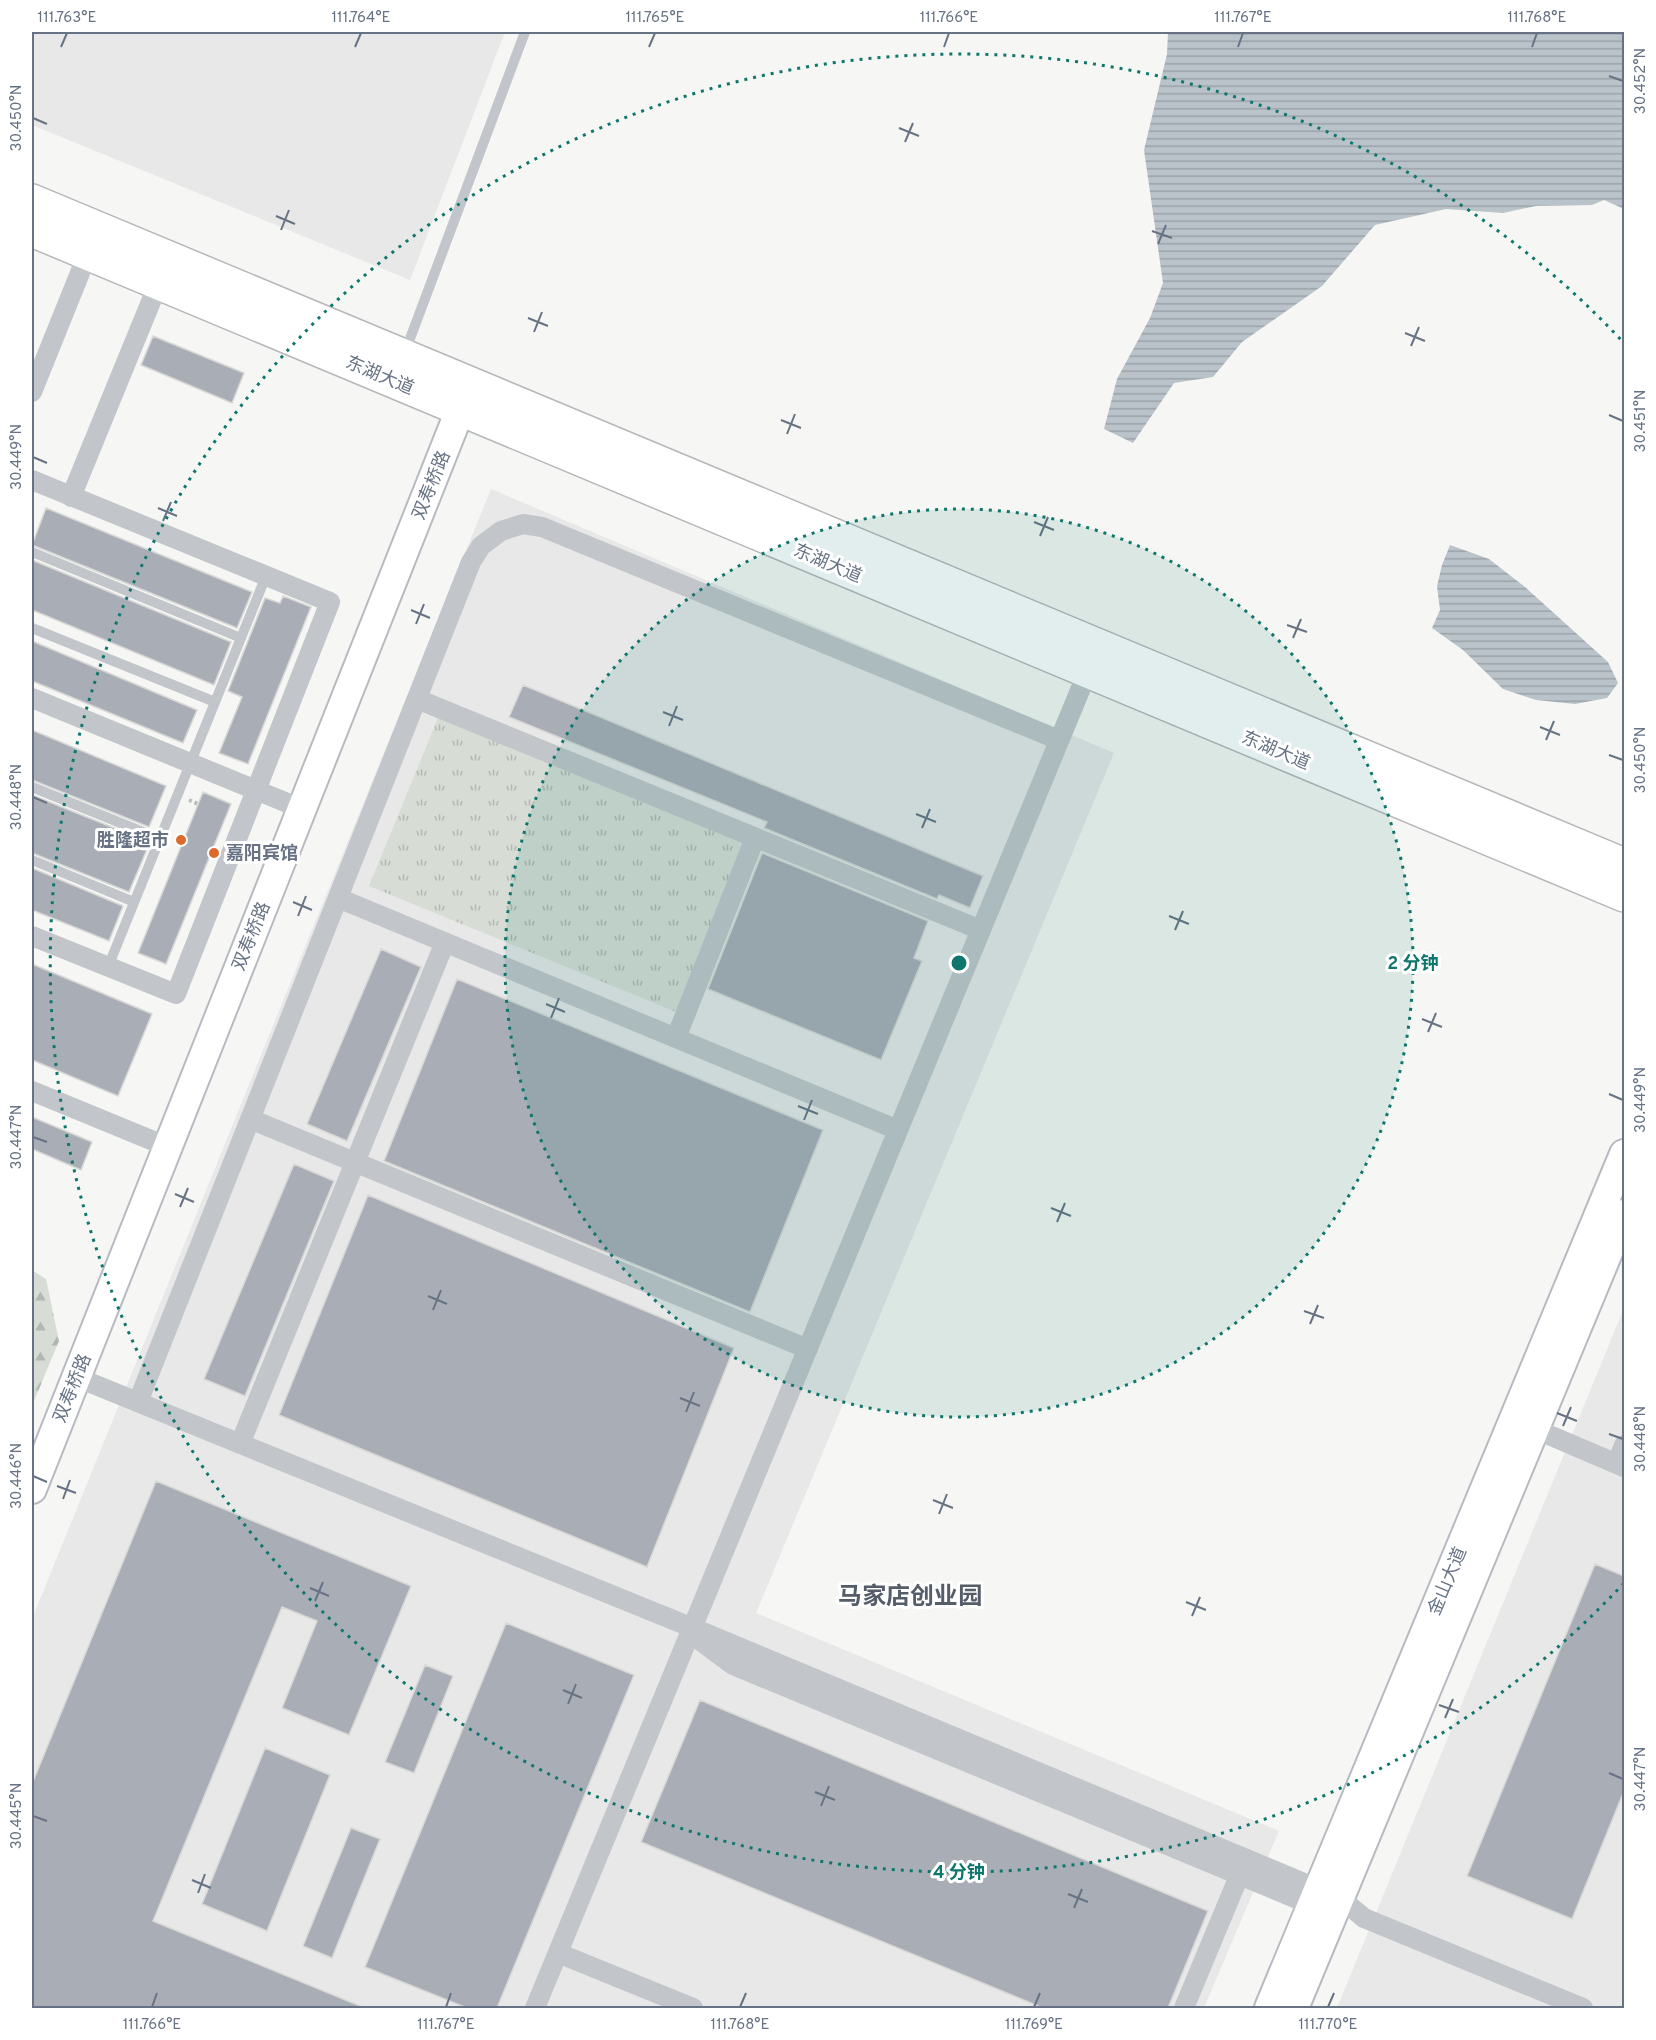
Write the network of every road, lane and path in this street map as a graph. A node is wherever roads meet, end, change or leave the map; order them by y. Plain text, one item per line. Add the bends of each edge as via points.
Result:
1 (525, 32) edge
2 (32, 201) edge
3 (32, 230) edge
4 (88, 253) junction
5 (159, 282) junction
6 (404, 356) junction
7 (32, 392) edge
8 (466, 396) junction
9 (32, 480) edge
10 (71, 497) junction
11 (32, 552) edge
12 (266, 576) junction
13 (32, 628) edge
14 (241, 638) junction
15 (1088, 671) junction
16 (32, 698) edge
17 (417, 699) junction
18 (215, 702) junction
19 (1059, 740) junction
20 (190, 763) junction
21 (32, 787) edge
22 (256, 790) junction
23 (302, 808) junction
24 (755, 838) junction
25 (160, 839) junction
26 (32, 860) edge
27 (1624, 865) edge
28 (1624, 895) edge
29 (338, 898) junction
30 (134, 902) junction
31 (981, 930) junction
32 (32, 936) edge
33 (445, 942) junction
34 (108, 967) junction
35 (675, 1038) junction
36 (32, 1091) edge
37 (250, 1119) junction
38 (898, 1130) junction
39 (168, 1147) junction
40 (1624, 1154) edge
41 (355, 1162) junction
42 (1624, 1214) edge
43 (808, 1348) junction
44 (76, 1377) junction
45 (138, 1402) junction
46 (1535, 1429) junction
47 (240, 1444) junction
48 (1624, 1445) edge
49 (1621, 1465) edge
50 (32, 1489) edge
51 (692, 1631) junction
52 (1243, 1868) junction
53 (1326, 1902) junction
54 (558, 1953) junction
55 (535, 2008) edge
56 (693, 2008) edge
57 (1184, 2008) edge
58 (1269, 2008) edge
59 (1294, 2008) edge
60 (1583, 2008) edge

1 - 6 lane
2 - 6 highway, 东湖大道
3 - 4 highway, 东湖大道
4 - 5 highway, 东湖大道
4 - 7 street
5 - 8 highway, 东湖大道
5 - 10 street
6 - 8 highway, 东湖大道
8 - 15 highway, 东湖大道
8 - 23 street, 双寿桥路
8 - 27 highway, 东湖大道
9 - 10 street
10 - 12 street
11 - 14 lane
12 - 14 lane
12 - 22 street via 330,602
13 - 18 lane
14 - 18 lane
15 - 19 street
15 - 28 highway, 东湖大道
16 - 20 street
17 - 19 street via 471,562 481,546 501,531 523,524 542,527
17 - 24 street
17 - 29 street
18 - 20 lane
19 - 31 street
20 - 22 street
20 - 25 lane
21 - 25 lane
22 - 23 street
22 - 34 street via 176,994
23 - 39 street, 双寿桥路
24 - 31 street
24 - 35 street
25 - 30 lane
26 - 30 lane
29 - 33 street
29 - 37 street
30 - 34 lane
31 - 38 street
32 - 34 street
33 - 35 street
33 - 41 street
35 - 38 street
36 - 39 street
37 - 41 street
37 - 45 street
38 - 43 street
39 - 44 street, 双寿桥路
40 - 53 street, 金山大道
41 - 43 street
41 - 47 street
42 - 46 street, 金山大道
43 - 51 street
44 - 45 street
44 - 50 street, 双寿桥路
45 - 47 street
46 - 49 street
46 - 53 street, 金山大道
47 - 51 street
48 - 49 street
51 - 52 street
51 - 54 street
52 - 53 street
52 - 57 street
53 - 58 street, 金山大道
53 - 59 street, 金山大道
53 - 60 street
54 - 55 street
54 - 56 street

